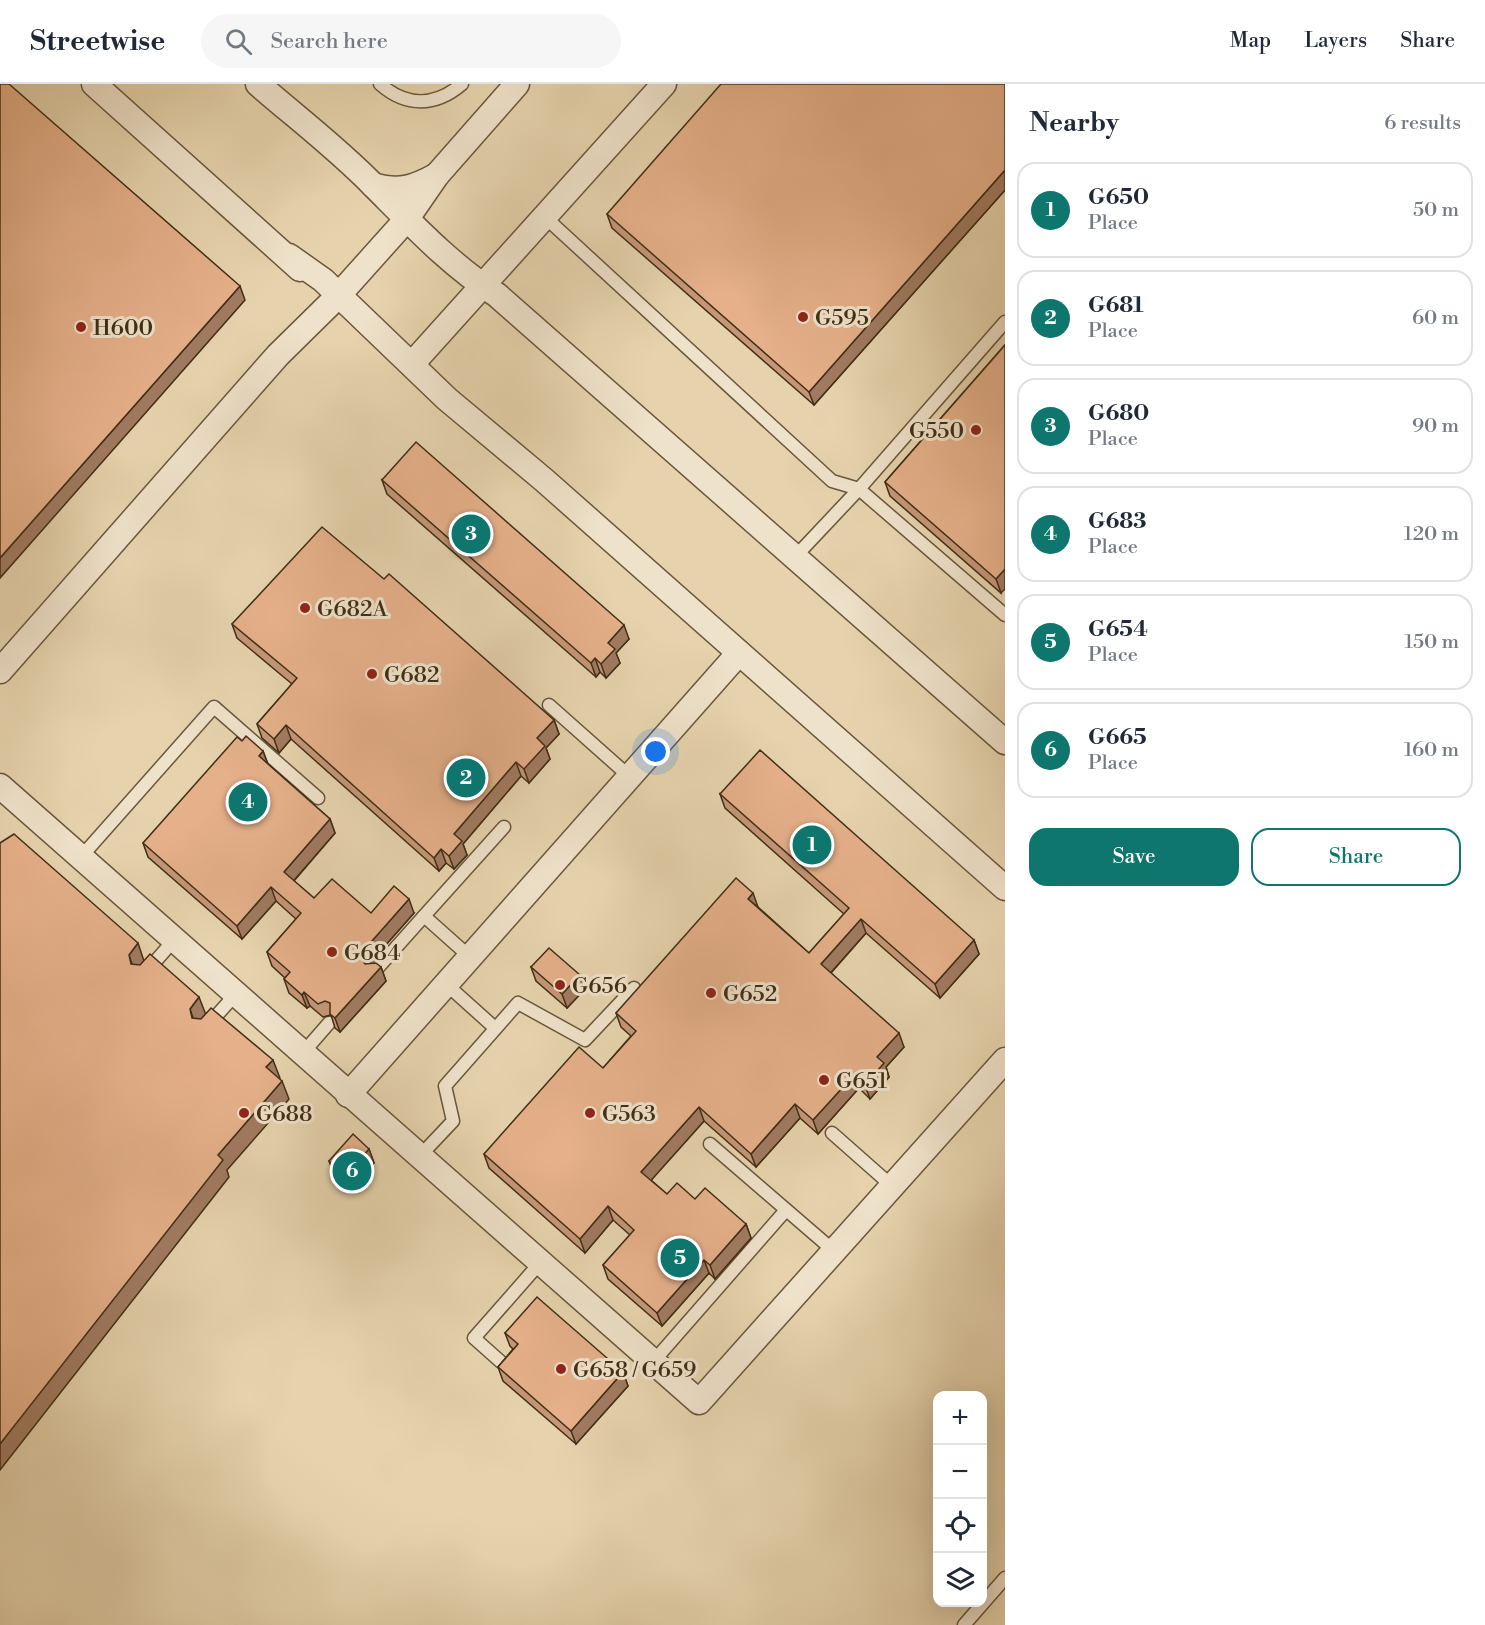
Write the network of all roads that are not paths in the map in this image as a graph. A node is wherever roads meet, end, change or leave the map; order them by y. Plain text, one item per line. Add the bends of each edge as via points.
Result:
1 (94, 84) edge
2 (258, 84) edge
3 (380, 84) edge
4 (462, 84) edge
5 (517, 84) edge
6 (664, 84) edge
7 (436, 176) junction
8 (373, 184) junction
9 (546, 218) junction
10 (406, 220) junction
11 (484, 287) junction
12 (337, 297) junction
13 (1005, 322) edge
14 (412, 364) junction
15 (859, 489) junction
16 (795, 557) junction
17 (1005, 615) edge
18 (739, 653) junction
19 (0, 670) edge
20 (549, 705) dead end
21 (1005, 742) edge
22 (630, 777) junction
23 (0, 786) edge
24 (318, 798) dead end
25 (504, 827) dead end
26 (81, 857) junction
27 (1005, 888) edge
28 (424, 916) junction
29 (174, 940) junction
30 (470, 957) junction
31 (375, 971) edge
32 (143, 975) edge
33 (446, 984) junction
34 (634, 988) dead end
35 (236, 995) junction
36 (329, 1023) edge
37 (495, 1028) junction
38 (204, 1029) edge
39 (302, 1054) junction
40 (1005, 1060) edge
41 (348, 1095) junction
42 (832, 1133) dead end
43 (710, 1144) dead end
44 (419, 1157) junction
45 (892, 1186) junction
46 (786, 1210) junction
47 (834, 1251) junction
48 (539, 1264) junction
49 (501, 1362) edge
50 (653, 1362) junction
51 (1005, 1578) edge
52 (964, 1625) edge

1 - 12 street via 289,256 323,280
2 - 8 street
3 - 4 lane via 393,96 422,102 446,95
5 - 7 street
6 - 9 street
7 - 8 street via 411,189 391,190
7 - 10 street
8 - 10 street
9 - 11 street
9 - 15 lane via 832,481
10 - 11 street
10 - 12 street
11 - 14 street
11 - 16 street
12 - 14 street
12 - 19 street via 278,355
13 - 15 lane
14 - 18 street
15 - 16 lane
15 - 17 lane
16 - 21 street
18 - 22 street
18 - 27 street
20 - 22 lane
22 - 30 street
23 - 26 street
24 - 26 lane via 214,707
25 - 28 lane
26 - 29 street
28 - 30 lane
28 - 31 lane
29 - 32 lane
29 - 35 street
30 - 33 street
33 - 37 lane
33 - 41 street
34 - 37 lane via 585,1040 518,1003
35 - 38 lane
35 - 39 street
36 - 39 lane
37 - 44 lane via 445,1086 453,1121
39 - 41 street
40 - 45 street
41 - 44 street
42 - 45 lane
43 - 46 lane
44 - 48 street
45 - 47 street
46 - 47 lane
46 - 50 lane
47 - 50 street via 699,1402
48 - 49 lane via 474,1338
48 - 50 street
51 - 52 lane

